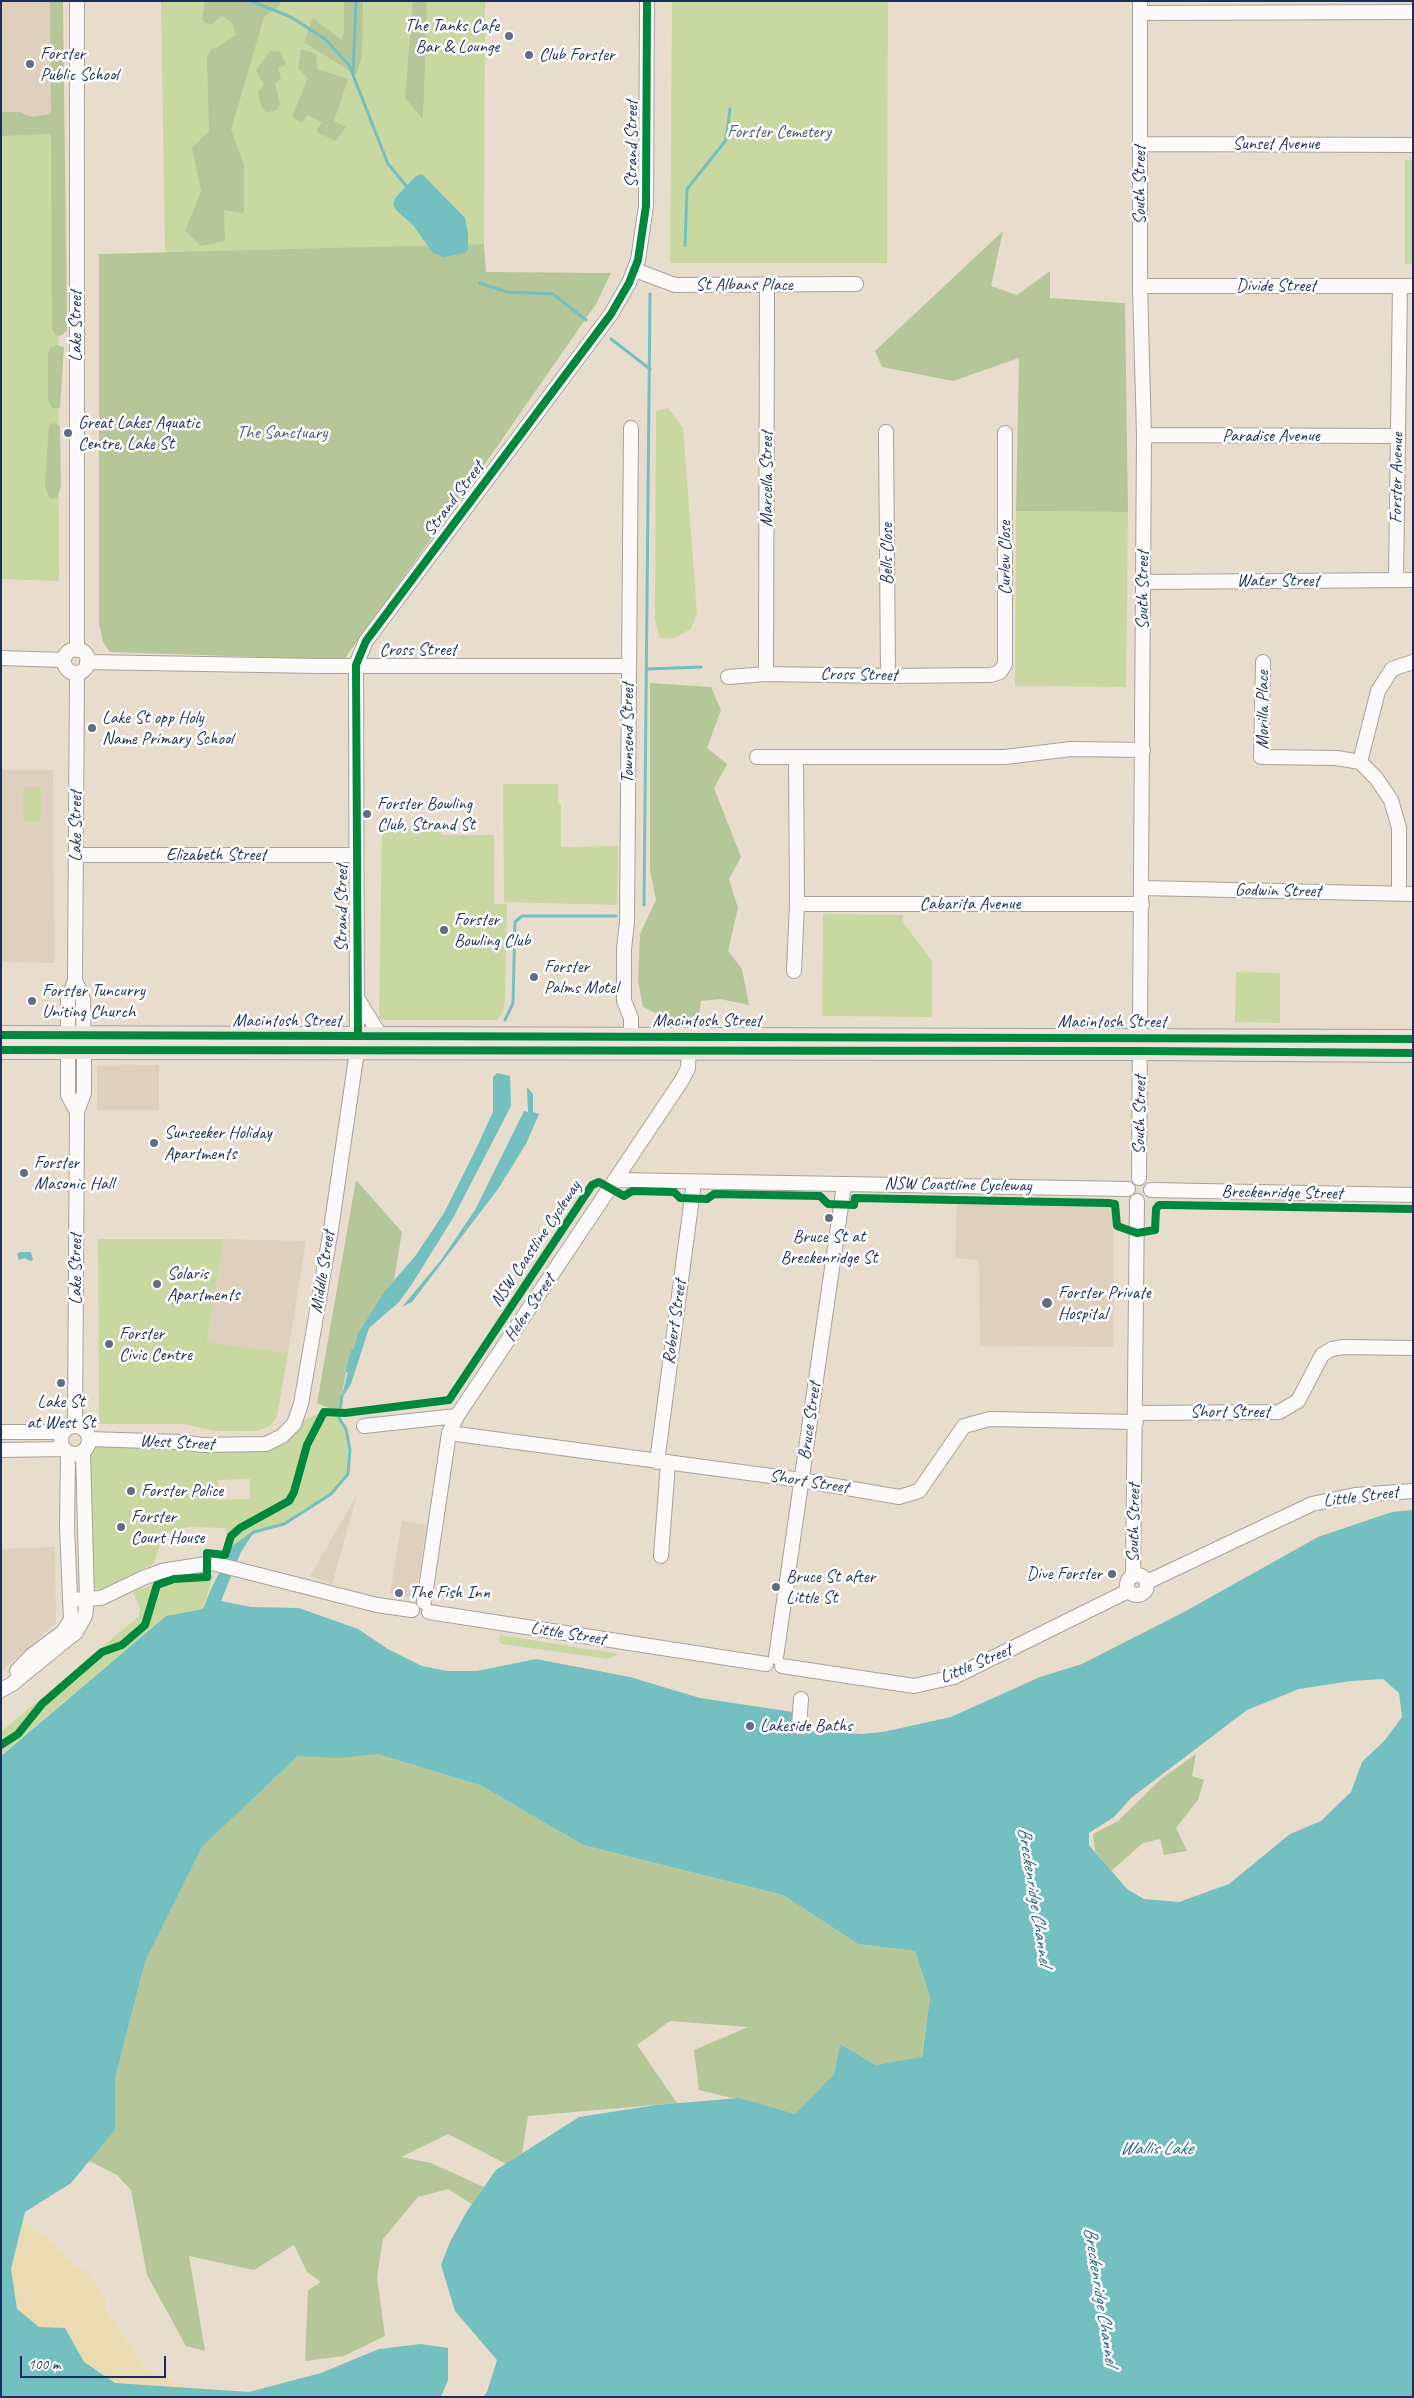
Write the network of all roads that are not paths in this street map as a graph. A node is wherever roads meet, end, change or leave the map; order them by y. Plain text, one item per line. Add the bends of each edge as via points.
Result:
1 (77, 1) edge
2 (647, 1) edge
3 (1140, 7) edge
4 (1413, 12) edge
5 (1140, 144) junction
6 (1413, 145) edge
7 (635, 270) junction
8 (856, 284) dead end
9 (767, 285) junction
10 (1140, 286) junction
11 (1406, 286) edge
12 (631, 428) dead end
13 (886, 432) dead end
14 (1005, 433) dead end
15 (1144, 435) junction
16 (1397, 436) junction
17 (1396, 580) junction
18 (1413, 580) edge
19 (1144, 582) junction
20 (77, 650) junction
21 (1, 658) edge
22 (64, 660) junction
23 (87, 662) junction
24 (1263, 662) dead end
25 (1413, 662) edge
26 (356, 665) junction
27 (628, 666) junction
28 (77, 673) junction
29 (766, 674) junction
30 (991, 675) joint
31 (888, 676) junction
32 (728, 677) dead end
33 (1143, 750) junction
34 (757, 757) dead end
35 (796, 757) junction
36 (1360, 762) junction
37 (76, 855) junction
38 (356, 856) junction
39 (1142, 888) junction
40 (1406, 893) edge
41 (797, 904) junction
42 (1142, 904) junction
43 (794, 971) dead end
44 (358, 998) junction
45 (1, 1034) edge
46 (380, 1035) junction
47 (631, 1036) junction
48 (1413, 1039) edge
49 (76, 1043) junction
50 (689, 1044) junction
51 (1142, 1044) junction
52 (352, 1046) junction
53 (1, 1050) edge
54 (1413, 1053) edge
55 (1140, 1178) junction
56 (616, 1180) junction
57 (694, 1182) junction
58 (844, 1185) junction
59 (1128, 1189) junction
60 (1151, 1190) junction
61 (1413, 1195) edge
62 (1137, 1201) junction
63 (1413, 1348) edge
64 (457, 1416) junction
65 (1136, 1417) junction
66 (364, 1426) dead end
67 (69, 1429) junction
68 (1, 1432) edge
69 (449, 1433) junction
70 (266, 1444) joint
71 (86, 1446) junction
72 (1, 1450) edge
73 (66, 1451) junction
74 (662, 1463) junction
75 (802, 1480) junction
76 (1413, 1491) edge
77 (661, 1556) dead end
78 (1133, 1576) junction
79 (1147, 1582) junction
80 (1128, 1591) junction
81 (71, 1600) junction
82 (87, 1600) junction
83 (422, 1608) junction
84 (775, 1662) junction
85 (2, 1689) edge
86 (801, 1699) dead end
87 (799, 1727) dead end

1 - 20 street, Lake Street
2 - 7 street, Strand Street via 646,206
3 - 4 street
3 - 5 street, South Street
5 - 6 street, Sunset Avenue
5 - 10 street, South Street
7 - 9 street, St Albans Place via 675,285
7 - 26 street, Strand Street via 611,314 366,641
8 - 9 street, St Albans Place
9 - 29 street, Marcella Street
10 - 11 street, Divide Street
10 - 15 street, South Street
11 - 16 street, Forster Avenue
12 - 27 street, Townsend Street
13 - 31 street, Bells Close
14 - 30 street, Curlew Close via 1005,664 1000,672
15 - 16 street, Paradise Avenue
15 - 19 street, South Street
16 - 17 street, Forster Avenue
17 - 18 street, Water Street
17 - 19 street, Water Street
19 - 33 street, South Street
20 - 22 street via 70,651
20 - 23 street via 86,655
21 - 22 street
22 - 28 street via 68,670
23 - 26 street, Cross Street
23 - 28 street
24 - 36 street, Morilla Place via 1261,757 1337,758
25 - 36 street via 1392,669 1378,691
26 - 27 street, Cross Street
26 - 38 street, Strand Street
27 - 47 street, Townsend Street via 624,1001 631,1018
28 - 37 street, Lake Street
29 - 31 street, Cross Street
29 - 32 street, Cross Street
30 - 31 street, Cross Street
33 - 35 street via 1071,750 1005,757
33 - 39 street, South Street
34 - 35 street
35 - 41 street
36 - 40 street via 1391,800 1399,828
37 - 38 street, Elizabeth Street
37 - 49 street, Lake Street via 75,980 68,1000
38 - 44 street, Strand Street
39 - 40 street, Godwin Street
39 - 42 street, South Street
41 - 42 street, Cabarita Avenue
41 - 43 street
42 - 51 street, South Street
44 - 46 street
44 - 52 street, Strand Street
45 - 49 main road, Macintosh Street
46 - 47 main road, Macintosh Street
46 - 52 main road, Macintosh Street
47 - 50 main road, Macintosh Street
48 - 51 main road, Macintosh Street
49 - 52 main road, Macintosh Street
49 - 53 main road, Macintosh Street
49 - 67 street, Lake Street via 68,1095 77,1112
50 - 51 main road, Macintosh Street
50 - 52 main road, Macintosh Street
50 - 56 street, Helen Street via 686,1075
51 - 54 main road, Macintosh Street
51 - 55 street, South Street
52 - 70 street, Middle Street via 354,1083 301,1404 294,1424 282,1436
55 - 59 street via 1131,1182
55 - 60 street via 1148,1182
56 - 57 street
56 - 64 street, Helen Street
57 - 58 street
57 - 74 street, Robert Street
58 - 59 street
58 - 75 street, Bruce Street
59 - 62 street via 1130,1197
60 - 61 street, Breckenridge Street
60 - 62 street via 1146,1199
62 - 65 street, South Street
63 - 65 street, Short Street via 1332,1349 1322,1355 1298,1400 1279,1412
64 - 66 street
64 - 69 street, Helen Street
65 - 75 street, Short Street via 990,1419 964,1426 919,1491 898,1497
65 - 78 street, South Street
67 - 68 street
67 - 71 street via 86,1432
67 - 73 street via 61,1441
69 - 74 street, Short Street
69 - 83 street, Helen Street
70 - 71 street, West Street via 202,1445 181,1442
71 - 73 street via 76,1454
71 - 82 street
72 - 73 street
73 - 81 street
74 - 75 street, Short Street
74 - 77 street, Robert Street
75 - 84 street, Bruce Street
76 - 79 street, Little Street via 1355,1495 1312,1504
78 - 79 street via 1140,1576
78 - 80 street via 1127,1582
79 - 80 street via 1142,1594 1134,1595
80 - 84 street, Little Street via 954,1677 914,1686
81 - 82 street, Little Street
81 - 85 street via 68,1626 25,1662
82 - 83 street, Little Street via 104,1597 162,1571 216,1564 377,1605
82 - 85 street via 85,1616 76,1632
83 - 84 street, Little Street
86 - 87 street

